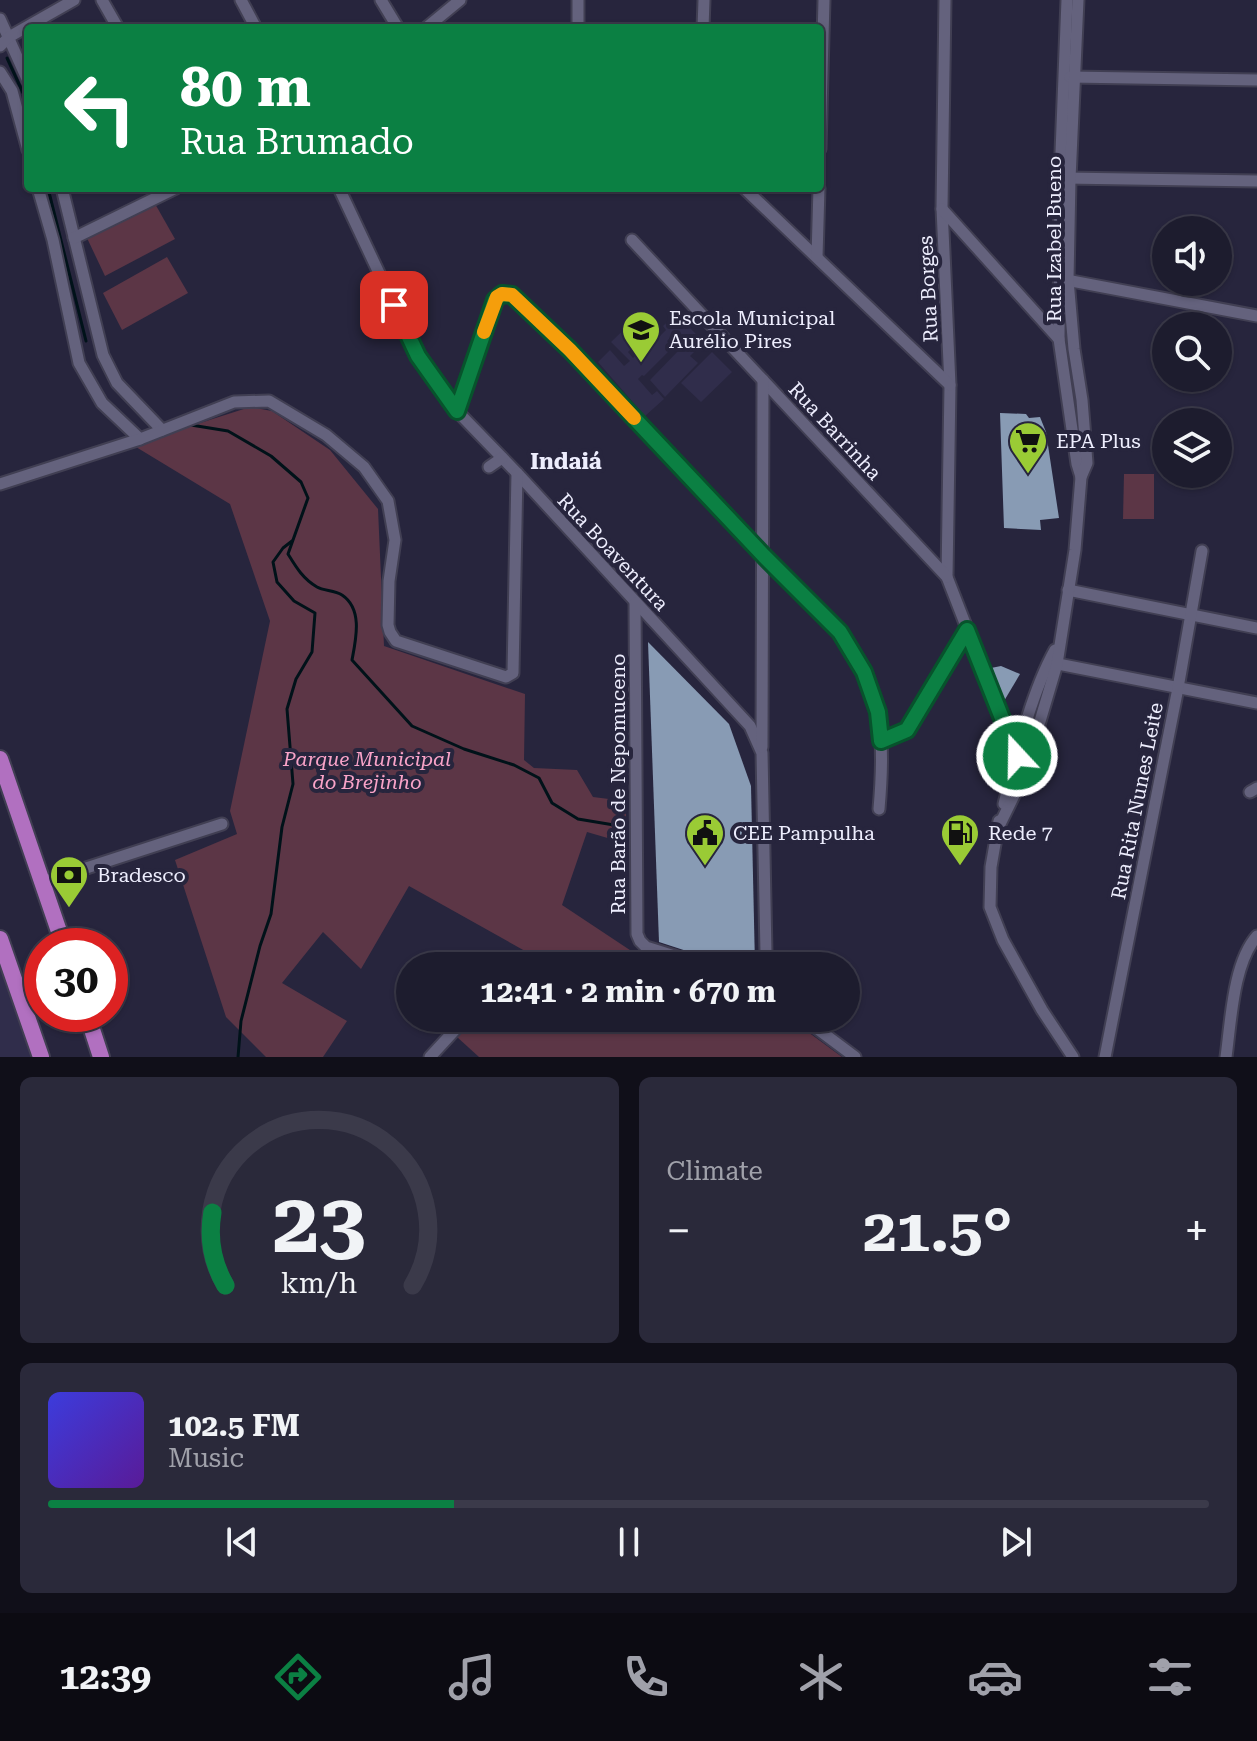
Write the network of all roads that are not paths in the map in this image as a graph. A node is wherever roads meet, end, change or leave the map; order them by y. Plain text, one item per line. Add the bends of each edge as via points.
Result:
1 (74, 0) edge
2 (102, 0) edge
3 (241, 0) edge
4 (381, 0) edge
5 (460, 0) edge
6 (578, 0) edge
7 (704, 0) edge
8 (824, 0) edge
9 (945, 0) edge
10 (1067, 0) edge
11 (1078, 0) edge
12 (0, 19) edge
13 (34, 24) edge
14 (116, 24) edge
15 (254, 24) edge
16 (396, 24) edge
17 (431, 24) edge
18 (578, 24) edge
19 (703, 24) edge
20 (823, 24) edge
21 (24, 30) edge
22 (4, 42) edge
23 (24, 74) edge
24 (1, 76) edge
25 (1069, 77) junction
26 (1257, 80) edge
27 (24, 135) edge
28 (1065, 178) junction
29 (1257, 181) edge
30 (39, 192) edge
31 (63, 192) edge
32 (168, 192) edge
33 (341, 192) edge
34 (748, 192) edge
35 (819, 192) edge
36 (942, 208) junction
37 (74, 238) junction
38 (632, 240) dead end
39 (817, 257) junction
40 (1063, 279) junction
41 (1257, 316) edge
42 (1053, 324) junction
43 (1059, 339) junction
44 (763, 380) junction
45 (950, 385) junction
46 (1082, 400) junction
47 (457, 411) junction
48 (160, 424) junction
49 (140, 439) junction
50 (502, 458) junction
51 (489, 467) dead end
52 (517, 473) junction
53 (1081, 477) junction
54 (0, 484) edge
55 (1202, 551) dead end
56 (764, 556) junction
57 (947, 577) junction
58 (1068, 590) junction
59 (635, 603) junction
60 (1191, 616) junction
61 (1257, 628) edge
62 (967, 630) junction
63 (1053, 663) junction
64 (1178, 688) junction
65 (1257, 703) edge
66 (881, 741) junction
67 (762, 753) junction
68 (1017, 756) junction
69 (0, 759) edge
70 (1024, 775) junction
71 (879, 809) dead end
72 (222, 824) dead end
73 (998, 828) junction
74 (43, 882) junction
75 (58, 928) edge
76 (1257, 936) edge
77 (0, 939) edge
78 (662, 952) edge
79 (766, 952) edge
80 (93, 1032) edge
81 (453, 1032) edge
82 (822, 1032) edge
83 (41, 1057) edge
84 (101, 1057) edge
85 (430, 1057) edge
86 (855, 1057) edge
87 (1073, 1057) edge
88 (1105, 1057) edge
89 (1226, 1057) edge

1 - 13 street
2 - 14 street
3 - 15 street
4 - 16 street
5 - 17 street
6 - 18 street
7 - 19 street
8 - 20 street
9 - 36 street, Rua Borges
10 - 25 street, Rua Izabel Bueno
11 - 25 street, Rua Izabel Bueno
12 - 22 street
21 - 22 street
22 - 23 street
24 - 27 street via 12,91
25 - 26 street
25 - 28 street, Rua Izabel Bueno
28 - 29 street
28 - 40 street, Rua Izabel Bueno
30 - 49 street via 79,363 102,403
31 - 37 street
32 - 37 street
33 - 47 street, Rua Boaventura via 418,356
34 - 39 street
35 - 39 street
36 - 42 street
36 - 45 street, Rua Borges
37 - 48 street via 103,355 117,383
38 - 44 street, Rua Barrinha
39 - 45 street
40 - 41 street
40 - 42 street, Rua Izabel Bueno
40 - 46 street, Rua Izabel Bueno
42 - 43 street
43 - 46 street via 1069,351
43 - 53 street, Rua Izabel Bueno
44 - 56 street
44 - 57 street, Rua Barrinha
45 - 57 street, Rua Borges
46 - 53 street, Rua Izabel Bueno via 1087,463
47 - 50 street, Rua Boaventura
47 - 56 street via 495,300 512,295
48 - 49 street
48 - 52 street via 234,402 269,401 326,435 364,467 388,501 395,540 388,625 396,641 506,677 513,673
49 - 54 street
50 - 51 street
50 - 52 street, Rua Boaventura
52 - 59 street, Rua Boaventura
53 - 58 street, Rua Izabel Bueno
55 - 60 street, Rua Rita Nunes Leite
56 - 66 street via 840,632 864,672 878,712
56 - 67 street
57 - 62 street
58 - 60 street
58 - 63 street, Rua Izabel Bueno
59 - 67 street, Rua Boaventura via 750,726
59 - 78 street, Rua Barão de Nepomuceno via 637,934 646,947
60 - 61 street
60 - 64 street, Rua Rita Nunes Leite
62 - 66 street via 907,730
62 - 68 street
63 - 64 street
63 - 68 street, Rua Izabel Bueno
63 - 70 street, Rua Izabel Bueno
64 - 65 street
64 - 88 street, Rua Rita Nunes Leite
66 - 71 street
67 - 79 street, Rua Boaventura
68 - 70 street
68 - 73 street, Rua Izabel Bueno
69 - 74 highway
70 - 73 street, Rua Izabel Bueno
72 - 74 street
73 - 87 street, Rua Izabel Bueno via 990,907 1003,940
74 - 75 highway
76 - 89 street via 1238,972
77 - 83 highway
80 - 84 highway
81 - 85 street
82 - 86 street

